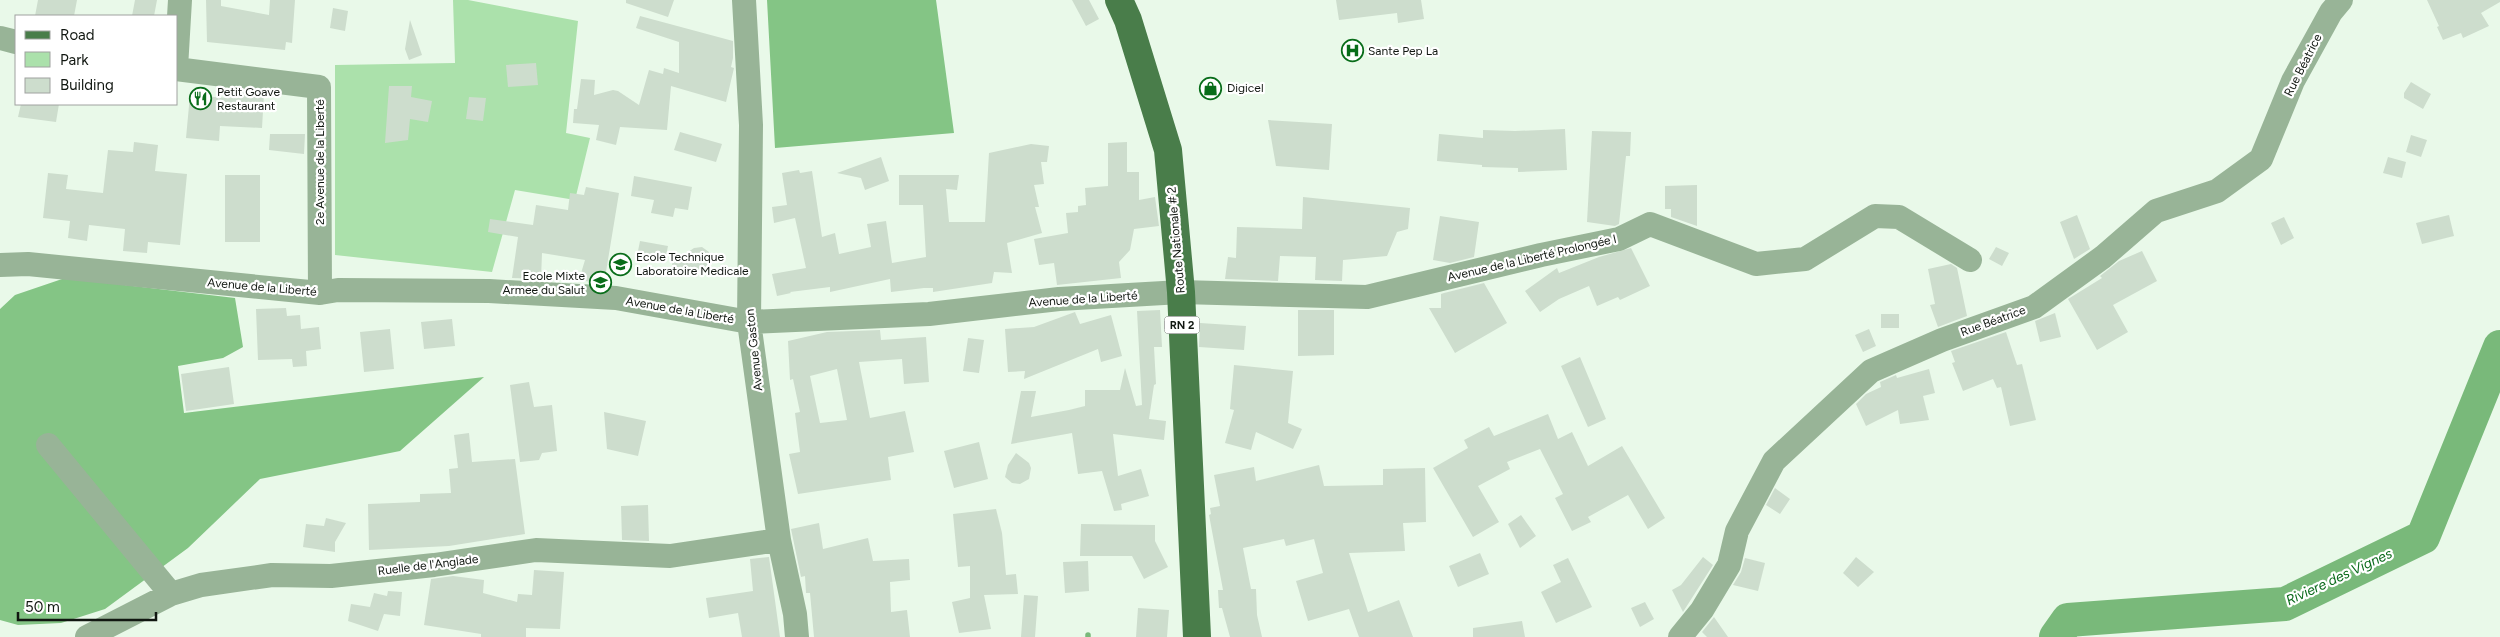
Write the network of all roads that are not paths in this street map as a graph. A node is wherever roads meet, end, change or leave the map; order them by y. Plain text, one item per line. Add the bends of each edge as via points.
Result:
1 (180, 0) edge
2 (744, 0) edge
3 (1119, 0) edge
4 (2341, 0) edge
5 (178, 34) edge
6 (0, 38) edge
7 (15, 42) edge
8 (178, 69) edge
9 (1970, 260) dead end
10 (0, 265) edge
11 (1181, 292) junction
12 (320, 293) junction
13 (749, 322) junction
14 (48, 445) dead end
15 (779, 540) junction
16 (171, 594) junction
17 (87, 637) edge
18 (797, 637) edge
19 (1197, 637) edge
20 (1680, 637) edge

1 - 5 street
2 - 13 street, Avenue Gaston via 751,126
3 - 11 main road, Route Nationale # 2 / RN 2 via 1168,150
4 - 20 street, Rue Béatrice via 2293,81 2261,158 2217,191 2156,211 2103,257 2034,307 1942,340 1871,371 1774,461 1737,531 1729,565 1702,610
6 - 7 street
8 - 12 street, 2e Avenue de la Liberté via 319,86
9 - 11 street, Avenue de la Liberté Prolongée I via 1899,217 1875,216 1805,259 1756,264 1650,224 1619,239 1367,297
10 - 12 street, Avenue de la Liberté via 28,264
11 - 13 street, Avenue de la Liberté via 1059,299 929,314
11 - 19 main road, Route Nationale # 2 / RN 2
12 - 13 street, Avenue de la Liberté via 338,290 489,291 616,298
13 - 15 street, Avenue Gaston
14 - 16 street
15 - 16 street, Ruelle de l'Anglade via 670,556 536,550 340,575 272,575 201,585
15 - 18 street, Avenue Gaston
16 - 17 street, Ruelle de l'Anglade

